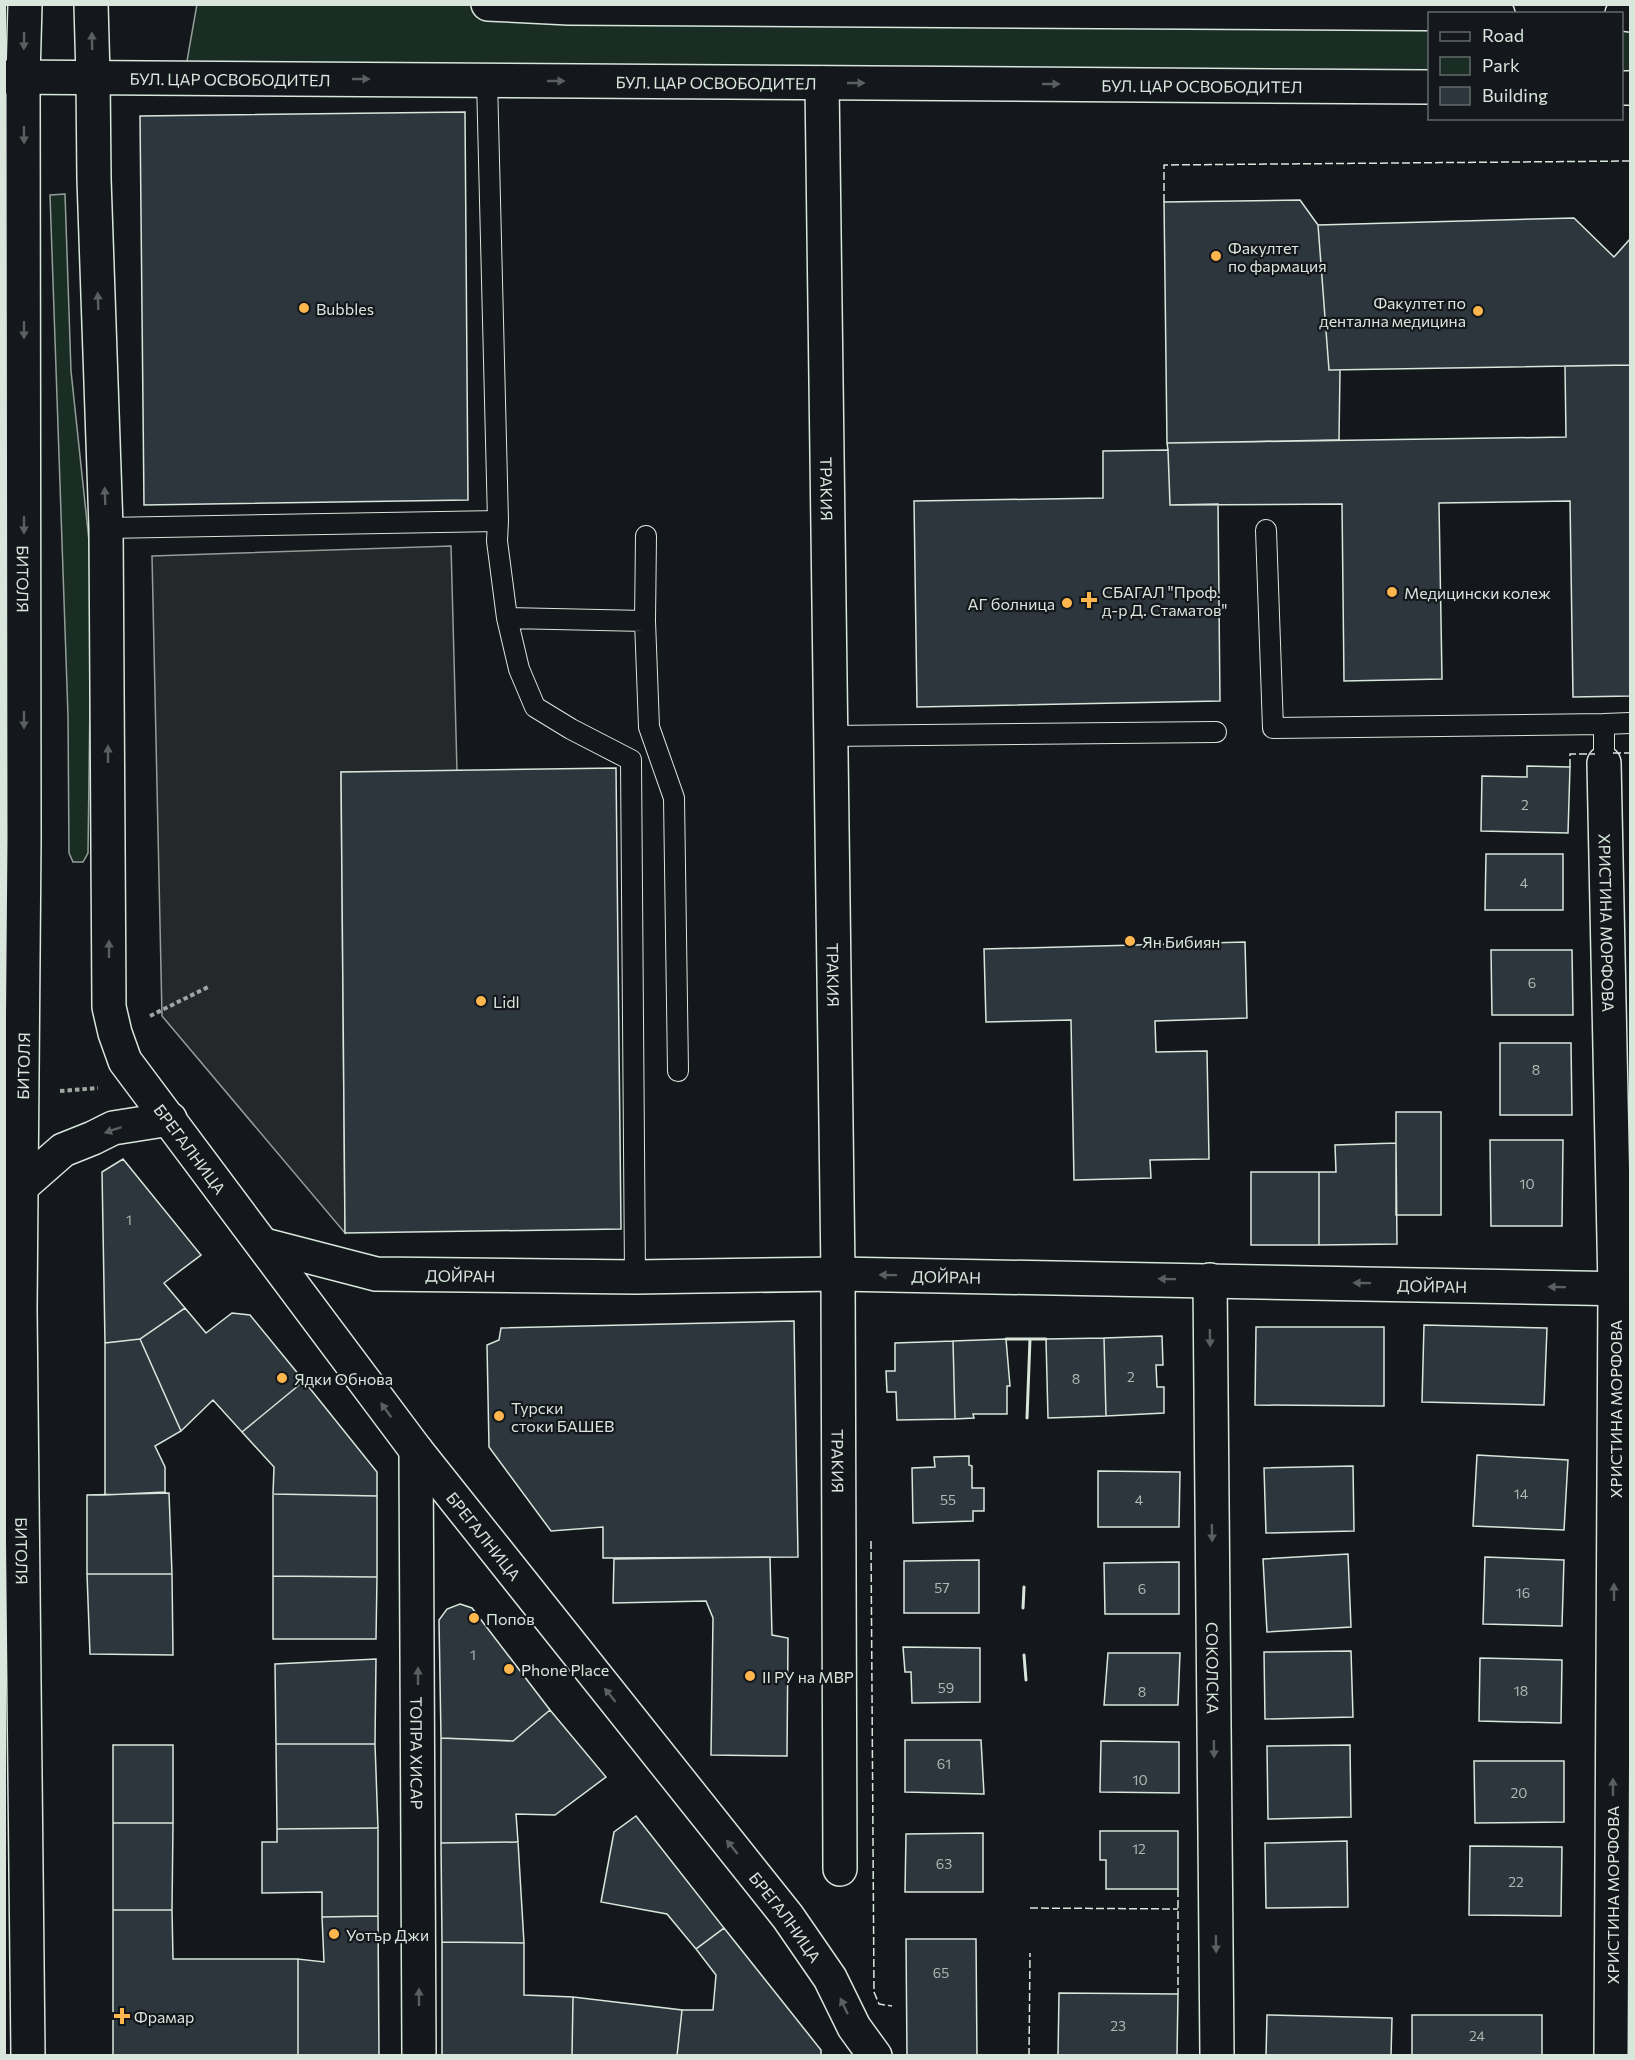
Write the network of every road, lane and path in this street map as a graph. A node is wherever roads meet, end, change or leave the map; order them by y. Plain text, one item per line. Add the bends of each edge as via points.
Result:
1 (25, 4) edge
2 (92, 4) edge
3 (488, 4) edge
4 (1428, 14) edge
5 (14, 77) edge
6 (93, 77) junction
7 (487, 80) junction
8 (822, 83) junction
9 (1428, 87) edge
10 (498, 521) junction
11 (106, 528) junction
12 (1266, 530) dead end
13 (646, 536) dead end
14 (507, 618) junction
15 (645, 621) junction
16 (1630, 723) edge
17 (1604, 724) junction
18 (1216, 732) dead end
19 (829, 736) junction
20 (1604, 763) joint
21 (14, 981) edge
22 (208, 987) dead end
23 (112, 1020) junction
24 (678, 1071) dead end
25 (143, 1085) junction
26 (23, 1093) junction
27 (170, 1119) junction
28 (22, 1186) junction
29 (264, 1245) junction
30 (838, 1274) junction
31 (635, 1277) junction
32 (1209, 1280) junction
33 (1623, 1288) edge
34 (12, 1309) edge
35 (416, 1450) junction
36 (840, 1869) dead end
37 (28, 2055) edge
38 (419, 2055) edge
39 (875, 2055) edge
40 (1217, 2055) edge
41 (1611, 2055) edge

1 -> 5 street, БИТОЛЯ
6 -> 2 street
3 - 4 street via 580,8
5 - 6 street, БУЛ. ЦАР ОСВОБОДИТЕЛ
5 -> 21 street, БИТОЛЯ
6 -> 7 street, БУЛ. ЦАР ОСВОБОДИТЕЛ
11 -> 6 street
7 -> 8 street, БУЛ. ЦАР ОСВОБОДИТЕЛ
7 - 10 lane
8 -> 9 street, БУЛ. ЦАР ОСВОБОДИТЕЛ
8 - 19 street, ТРАКИЯ
10 - 11 lane
10 - 14 lane
23 -> 11 street
12 - 17 lane via 1273,728
13 - 15 lane
14 - 15 lane
14 - 31 lane via 519,669 535,707 632,760
15 - 24 lane via 649,727 674,798
16 - 17 lane
17 - 20 lane
18 - 19 lane
19 - 30 street, ТРАКИЯ
20 - 33 street, ХРИСТИНА МОРФОВА
21 - 26 street, БИТОЛЯ
22 - 23 path
23 - 25 street, БРЕГАЛНИЦА via 125,1061
25 - 26 path
25 - 27 street, БРЕГАЛНИЦА
26 - 28 street, БИТОЛЯ
27 -> 28 street via 114,1128 63,1150
27 - 29 street, БРЕГАЛНИЦА
28 - 34 street, БИТОЛЯ
29 - 31 street, ДОЙРАН via 376,1274
35 -> 29 street, БРЕГАЛНИЦА
30 - 31 street, ДОЙРАН
32 -> 30 street, ДОЙРАН
30 - 36 street, ТРАКИЯ
33 -> 32 street, ДОЙРАН
32 -> 40 street, СОКОЛСКА
41 -> 33 street, ХРИСТИНА МОРФОВА
34 - 37 street, БИТОЛЯ
38 -> 35 street, ТОПРА ХИСАР
39 -> 35 street, БРЕГАЛНИЦА via 788,1917

